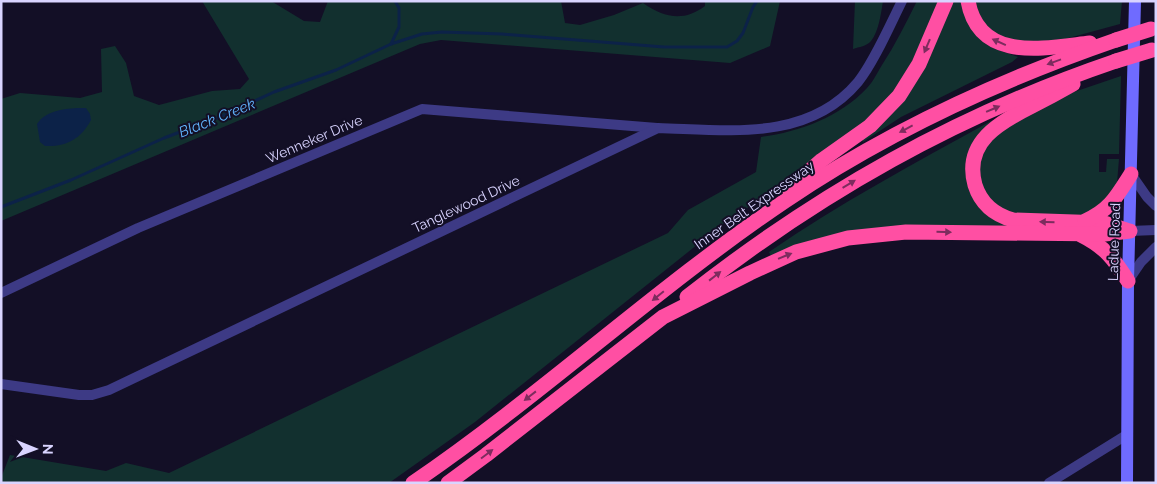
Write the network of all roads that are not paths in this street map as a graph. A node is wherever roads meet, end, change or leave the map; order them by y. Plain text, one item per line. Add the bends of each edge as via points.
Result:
1 (902, 1) edge
2 (946, 1) edge
3 (968, 1) edge
4 (1135, 1) edge
5 (1153, 29) edge
6 (1116, 40) junction
7 (1154, 49) edge
8 (1116, 61) junction
9 (658, 128) junction
10 (1131, 174) junction
11 (1156, 206) edge
12 (1081, 228) junction
13 (1156, 230) edge
14 (1130, 231) junction
15 (738, 234) junction
16 (1156, 247) edge
17 (1128, 281) junction
18 (1, 293) edge
19 (663, 317) junction
20 (1, 384) edge
21 (1128, 434) junction
22 (413, 483) edge
23 (448, 483) edge
24 (1048, 483) edge
25 (1127, 483) edge

1 - 9 street, Tanglewood Drive via 859,81 821,111 782,127 765,130
2 -> 15 highway via 919,64 886,111 822,160
6 -> 3 highway via 1021,49 995,41 984,33 976,23
4 - 10 main road, Ladue Road
5 - 6 highway, Inner Belt Expressway, bridge
6 -> 15 highway, Inner Belt Expressway via 1015,78 914,125 815,181
7 - 8 highway, bridge
12 -> 8 highway via 1002,217 984,203 977,192 974,158 987,135 1007,118
19 -> 8 highway via 782,226 878,167 979,115 1047,85
9 - 18 street, Wenneker Drive via 422,109 138,228
9 - 20 street, Tanglewood Drive via 109,390 79,395
10 - 11 street
10 - 12 highway via 1109,207
10 - 14 main road, Ladue Road
12 - 14 highway via 1104,223
12 - 17 highway via 1107,251
19 -> 12 highway via 775,260 823,243 906,232
13 - 14 street
14 - 17 main road, Ladue Road
15 -> 22 highway, Inner Belt Expressway via 502,418
16 - 17 street
17 - 21 main road, Ladue Road
23 -> 19 highway
21 - 24 street
21 - 25 main road, Ladue Road

